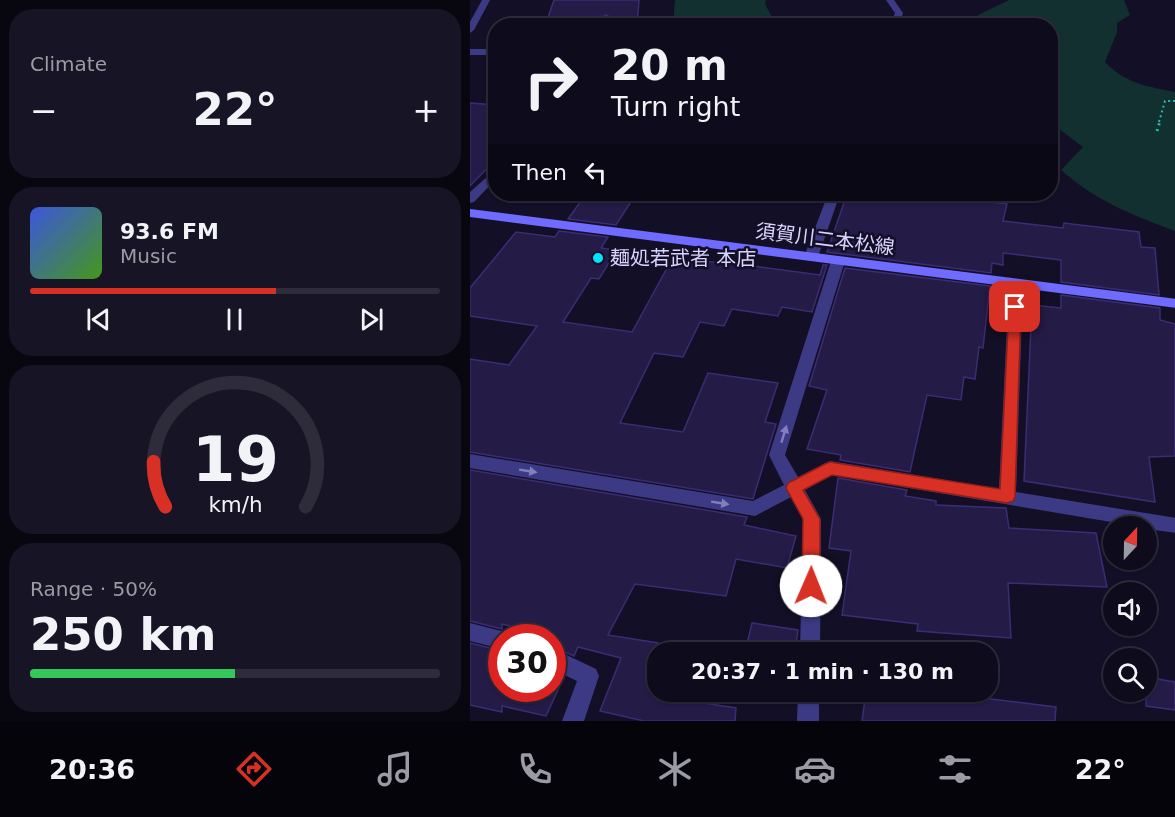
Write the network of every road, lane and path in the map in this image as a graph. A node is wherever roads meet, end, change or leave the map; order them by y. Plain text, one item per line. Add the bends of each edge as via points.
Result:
1 (486, 0) edge
2 (890, 0) edge
3 (470, 12) edge
4 (480, 12) junction
5 (897, 18) edge
6 (470, 30) edge
7 (470, 52) edge
8 (488, 52) edge
9 (1175, 101) edge
10 (1157, 131) dead end
11 (488, 180) edge
12 (470, 199) edge
13 (830, 201) edge
14 (470, 213) edge
15 (810, 257) junction
16 (838, 261) junction
17 (1016, 283) junction
18 (1175, 304) edge
19 (470, 461) edge
20 (794, 488) junction
21 (1007, 497) junction
22 (1175, 526) edge
23 (470, 632) edge
24 (488, 636) edge
25 (810, 642) edge
26 (566, 665) edge
27 (809, 702) edge
28 (573, 721) edge
29 (808, 721) edge

1 - 4 street
2 - 5 street via 899,13
3 - 4 street
4 - 6 street
7 - 8 street
9 - 10 path via 1165,101
11 - 12 street
13 - 15 street
14 - 15 main road, 須賀川二本松線
15 - 16 main road, 須賀川二本松線
16 - 17 main road, 須賀川二本松線
20 -> 16 street via 777,455
17 - 18 main road, 須賀川二本松線
17 - 21 street
19 -> 20 street via 755,508
20 - 21 street via 830,468
20 - 25 street via 812,519
21 - 22 street
23 - 24 street
26 - 28 street via 589,676
27 - 29 street

